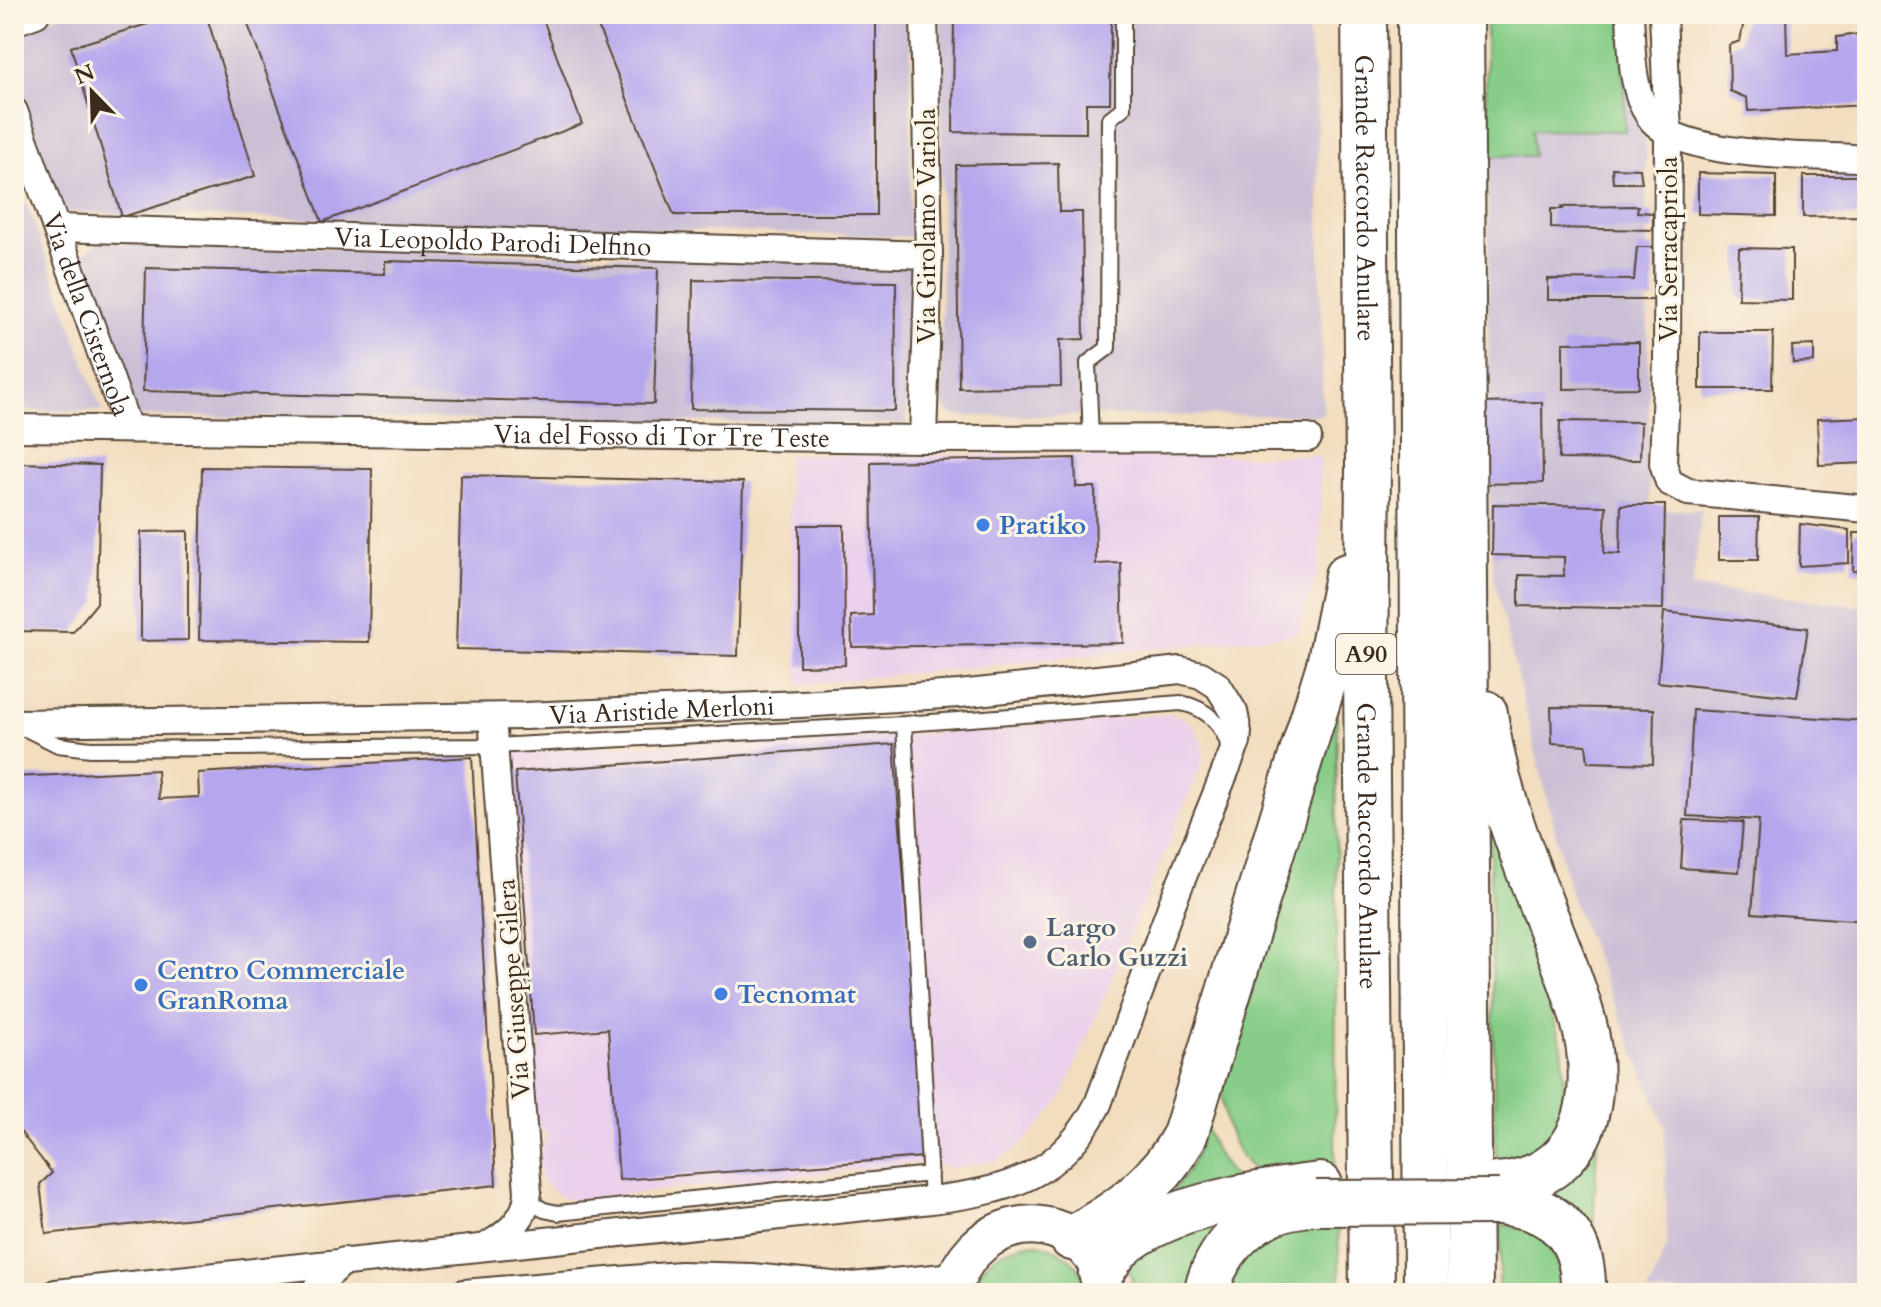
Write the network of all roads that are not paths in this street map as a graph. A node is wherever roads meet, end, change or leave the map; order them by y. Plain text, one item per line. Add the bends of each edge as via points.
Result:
1 (36, 14) edge
2 (924, 14) edge
3 (1123, 14) edge
4 (1364, 14) edge
5 (1420, 14) edge
6 (1461, 14) edge
7 (1630, 14) edge
8 (1663, 14) edge
9 (14, 22) edge
10 (14, 111) edge
11 (1659, 125) junction
12 (1867, 159) edge
13 (57, 228) junction
14 (929, 255) junction
15 (14, 428) edge
16 (128, 428) junction
17 (1308, 438) dead end
18 (923, 439) junction
19 (1091, 439) junction
20 (1368, 468) junction
21 (1867, 509) edge
22 (1464, 526) junction
23 (492, 717) junction
24 (15, 723) edge
25 (904, 724) junction
26 (495, 746) junction
27 (1230, 762) junction
28 (931, 1187) junction
29 (1498, 1193) junction
30 (1318, 1194) junction
31 (528, 1201) junction
32 (703, 1210) junction
33 (1072, 1238) junction
34 (489, 1245) junction
35 (344, 1261) junction
36 (220, 1275) junction
37 (1104, 1283) edge
38 (954, 1288) edge
39 (885, 1290) junction
40 (56, 1293) edge
41 (241, 1293) edge
42 (313, 1293) edge
43 (464, 1293) edge
44 (842, 1293) edge
45 (1206, 1293) edge
46 (1372, 1293) edge
47 (1426, 1293) edge
48 (1470, 1293) edge
49 (1583, 1293) edge

1 - 9 street
2 - 14 street, Via Girolamo Variola
3 - 19 lane via 1123,108 1109,119 1108,348 1088,363
4 - 20 highway, Grande Raccordo Anulare / A90
5 - 47 highway, Grande Raccordo Anulare / A90
6 - 22 highway
7 - 11 street via 1637,83
8 - 11 street, Via Serracapriola
10 - 13 street, Via della Cisternola
11 - 12 street via 1704,144 1767,154
11 - 21 street, Via Serracapriola via 1667,360 1663,457 1669,482 1695,493
13 - 14 street, Via Leopoldo Parodi Delfino
13 - 16 street, Via della Cisternola
14 - 18 street, Via Girolamo Variola
15 - 16 street, Via del Fosso di Tor Tre Teste
16 - 18 street, Via del Fosso di Tor Tre Teste
17 - 19 street, Via del Fosso di Tor Tre Teste
18 - 19 street, Via del Fosso di Tor Tre Teste
20 - 33 highway via 1329,665 1193,1115 1174,1155 1151,1183 1117,1213
20 - 46 highway, Grande Raccordo Anulare / A90
22 - 29 highway via 1483,618 1485,716 1495,765 1583,1020 1591,1073 1587,1115 1567,1155 1552,1168
22 - 48 highway
23 - 24 street, Via Aristide Merloni
23 - 26 street, Via Giuseppe Gilera
23 - 27 street, Via Aristide Merloni via 959,694 1180,670 1211,679 1229,703 1238,732
24 - 26 lane, Via Aristide Merloni via 58,745 91,749
25 - 26 lane, Via Aristide Merloni
25 - 27 lane, Via Aristide Merloni via 1181,703 1217,723 1226,737
25 - 28 lane
26 - 31 street, Via Giuseppe Gilera
27 - 28 street, Via Aristide Merloni via 1102,1094 1080,1134 1044,1169 1020,1182 980,1193
28 - 32 street, Via Aristide Merloni
29 - 30 highway, bridge
29 - 49 highway via 1550,1215 1567,1232 1579,1255
30 - 37 highway via 1226,1201 1173,1217 1111,1256
30 - 45 highway via 1237,1235 1216,1264
31 - 32 lane via 558,1213
31 - 34 street via 514,1226
32 - 34 street, Via Aristide Merloni
33 - 37 main road via 1089,1252
33 - 38 main road via 1044,1226 998,1232 973,1249
34 - 35 street, Via Aristide Merloni
35 - 36 street, Via Aristide Merloni
35 - 42 street
36 - 40 street, Via Aristide Merloni
36 - 41 street
38 - 39 main road
39 - 43 street via 680,1275
39 - 44 main road

